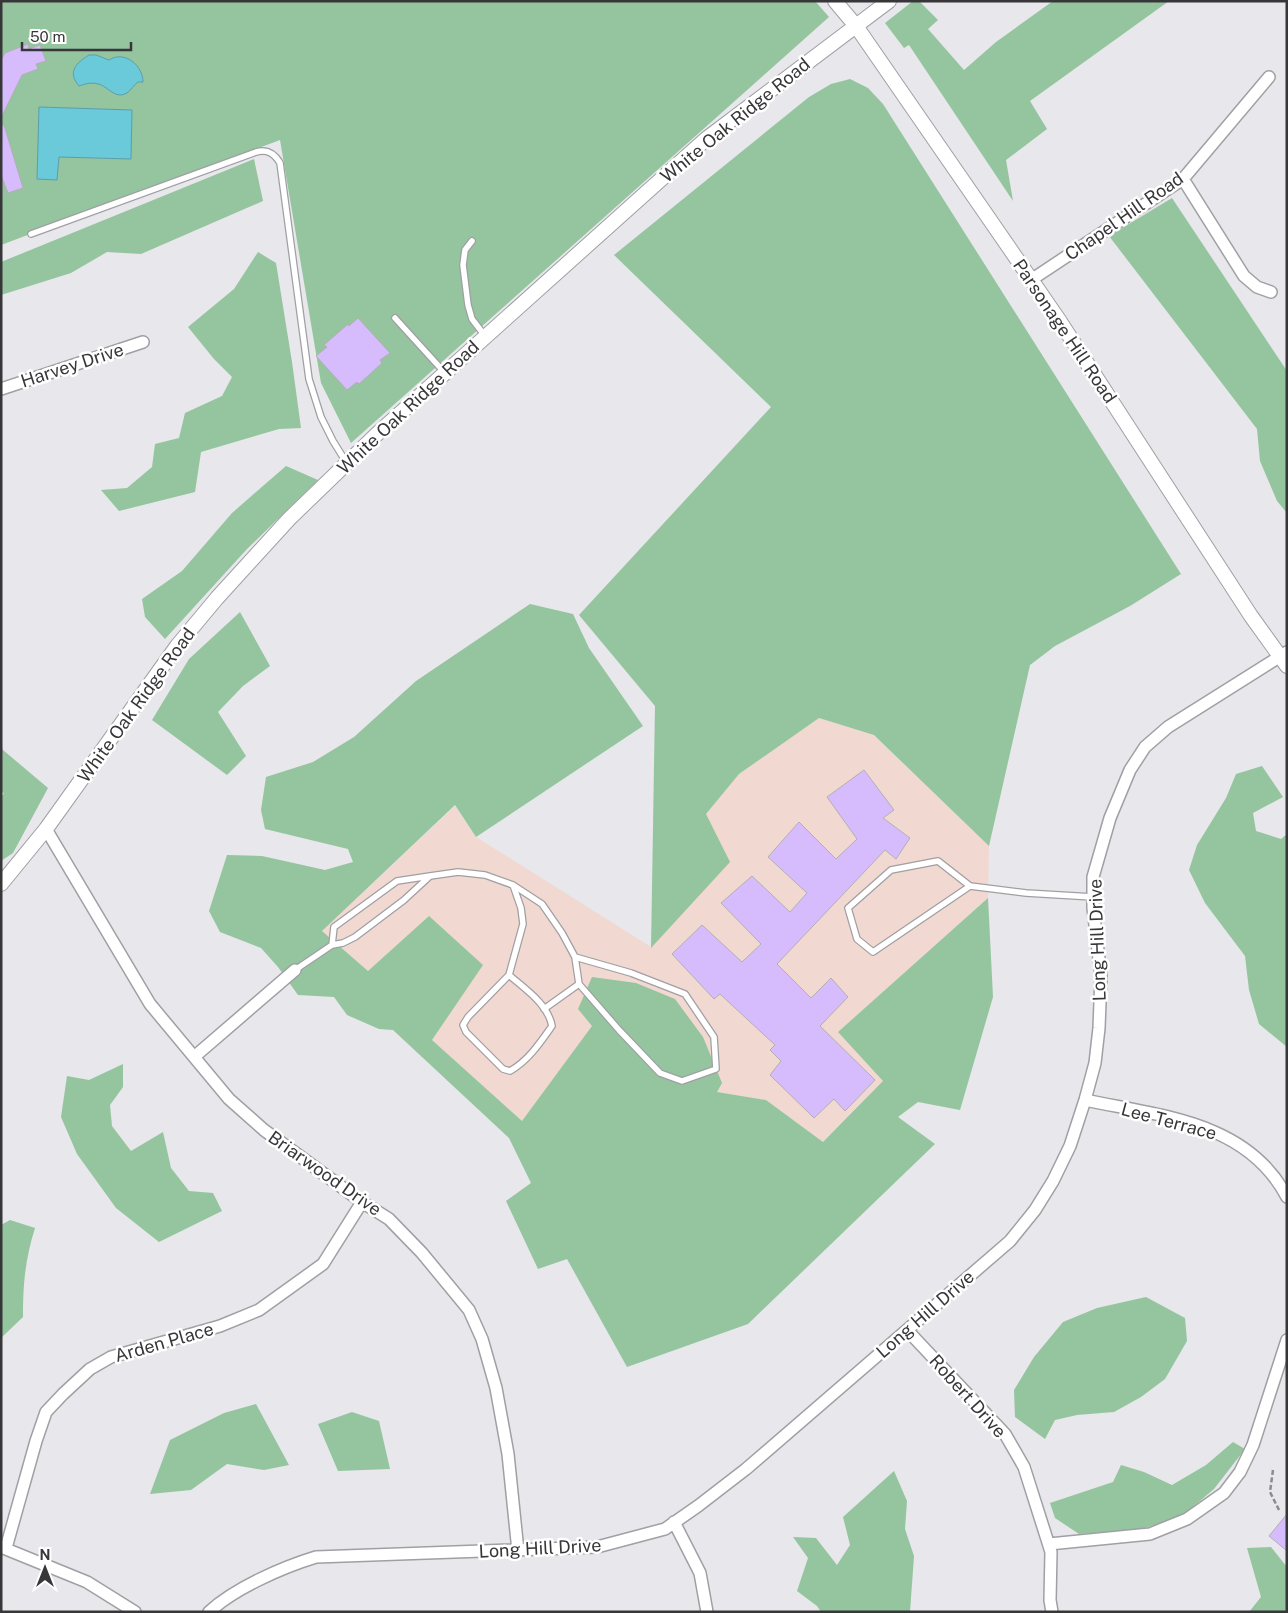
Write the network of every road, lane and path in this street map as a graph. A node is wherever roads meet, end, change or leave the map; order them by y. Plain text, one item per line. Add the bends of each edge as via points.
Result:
1 (835, 1) edge
2 (889, 1) edge
3 (856, 26) junction
4 (1269, 77) dead end
5 (1183, 179) junction
6 (31, 234) dead end
7 (472, 241) dead end
8 (1031, 280) junction
9 (1271, 292) dead end
10 (395, 318) dead end
11 (485, 336) junction
12 (143, 342) dead end
13 (445, 373) junction
14 (1, 389) edge
15 (347, 462) junction
16 (1285, 658) edge
17 (46, 829) junction
18 (430, 876) junction
19 (1, 884) edge
20 (514, 884) junction
21 (970, 886) junction
22 (1093, 897) junction
23 (332, 945) junction
24 (575, 957) junction
25 (295, 970) joint
26 (508, 975) junction
27 (579, 984) junction
28 (544, 1009) junction
29 (194, 1057) junction
30 (1086, 1100) junction
31 (1287, 1197) edge
32 (362, 1202) junction
33 (907, 1330) junction
34 (1287, 1340) edge
35 (1273, 1470) dead end
36 (1279, 1510) dead end
37 (674, 1522) junction
38 (1049, 1544) junction
39 (4, 1547) edge
40 (518, 1551) junction
41 (135, 1612) edge
42 (209, 1612) edge
43 (707, 1612) edge
44 (1052, 1612) edge

1 - 3 street, Parsonage Hill Road
2 - 3 street, White Oak Ridge Road
3 - 8 street, Parsonage Hill Road
3 - 11 street, White Oak Ridge Road via 706,139
4 - 5 street, Chapel Hill Road
5 - 8 street, Chapel Hill Road
5 - 9 street via 1244,276 1257,287
6 - 15 lane via 256,152 271,152 280,163 309,379 322,417
7 - 11 lane via 465,250 463,265 468,305 472,319
8 - 16 street, Parsonage Hill Road via 1252,616
10 - 13 lane
11 - 13 street, White Oak Ridge Road
12 - 14 street, Harvey Drive
13 - 15 street, White Oak Ridge Road
15 - 17 street, White Oak Ridge Road via 289,519 177,646
16 - 22 street, Long Hill Drive via 1168,727 1145,748 1130,770 1110,818 1093,877
17 - 19 street, White Oak Ridge Road
17 - 29 street, Briarwood Drive via 150,1004
18 - 20 lane via 458,872 485,875
18 - 23 lane via 355,937
18 - 23 lane via 397,881 334,927
20 - 24 lane via 542,904
20 - 26 lane via 523,924
21 - 21 lane via 938,861 891,870 848,908 857,939 873,952
21 - 22 lane
22 - 30 street, Long Hill Drive via 1101,976 1095,1063
23 - 25 lane
24 - 27 lane
24 - 27 lane via 631,973 686,994 714,1037 716,1069 682,1081 660,1073
25 - 29 street
26 - 28 lane
26 - 28 lane via 463,1025 503,1069 510,1071 521,1065 552,1026
27 - 28 lane
29 - 32 street, Briarwood Drive via 229,1099 264,1130
30 - 31 street, Lee Terrace via 1194,1123 1221,1134 1254,1156
30 - 33 street, Long Hill Drive via 1070,1146 1035,1210 1010,1240
32 - 39 street, Arden Place via 323,1264 259,1310 220,1326 110,1357 90,1369 63,1394 46,1412
32 - 40 street, Briarwood Drive via 389,1219 422,1253 469,1310 482,1338 496,1388 508,1454
33 - 37 street, Long Hill Drive via 746,1469
33 - 38 street, Robert Drive via 1006,1434 1024,1467
34 - 38 street via 1253,1445 1240,1472 1224,1492 1187,1519 1150,1534
35 - 36 path via 1270,1492
37 - 40 street, Long Hill Drive via 665,1529 597,1547
37 - 43 street via 700,1573
38 - 44 street, Robert Drive
39 - 41 street via 87,1582
40 - 42 street, Long Hill Drive via 316,1557 271,1574

